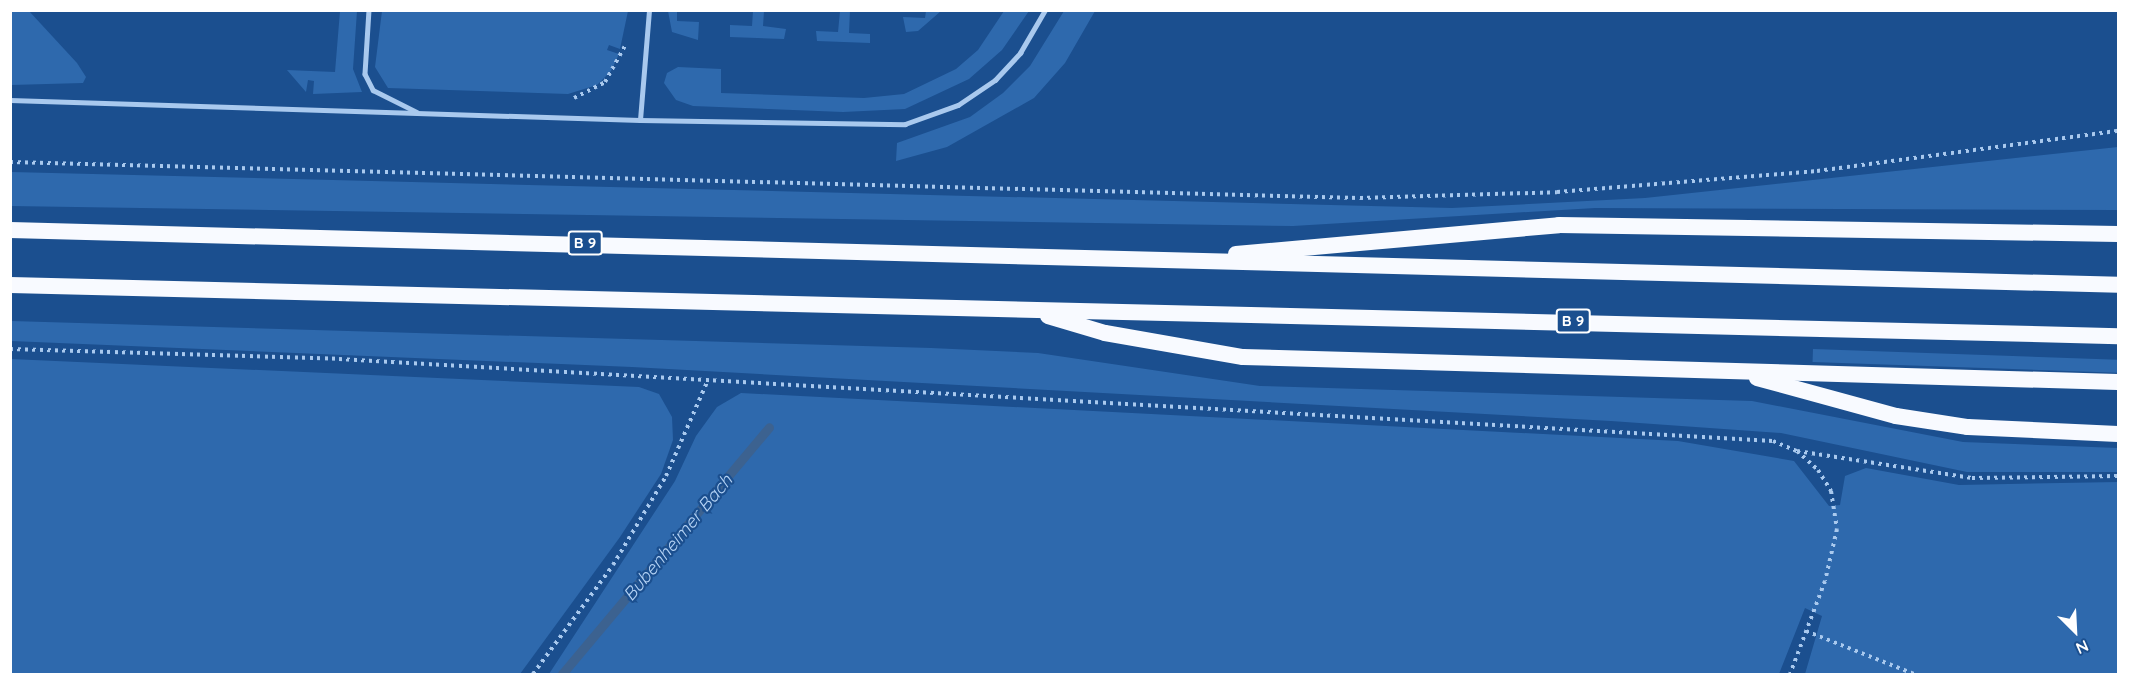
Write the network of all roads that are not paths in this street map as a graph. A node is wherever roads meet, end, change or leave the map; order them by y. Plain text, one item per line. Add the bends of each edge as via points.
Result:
1 (369, 10) edge
2 (649, 10) edge
3 (1045, 10) edge
4 (10, 100) edge
5 (423, 114) junction
6 (640, 120) junction
7 (10, 230) edge
8 (2118, 234) edge
9 (1160, 261) junction
10 (10, 285) edge
11 (2118, 285) edge
12 (1028, 310) junction
13 (2118, 336) edge
14 (1739, 372) junction
15 (2118, 382) edge
16 (2118, 434) edge

1 - 5 lane via 365,74 373,90
2 - 6 lane
3 - 6 lane via 1020,53 995,80 958,105 905,124
4 - 5 lane
5 - 6 lane
7 - 9 highway, B 9
8 - 9 highway via 1559,225
9 - 11 highway, B 9
10 - 12 highway, B 9
12 - 13 highway, B 9
12 - 14 highway via 1105,333 1243,357
14 - 15 highway
14 - 16 highway via 1823,400 1896,416 1968,427

